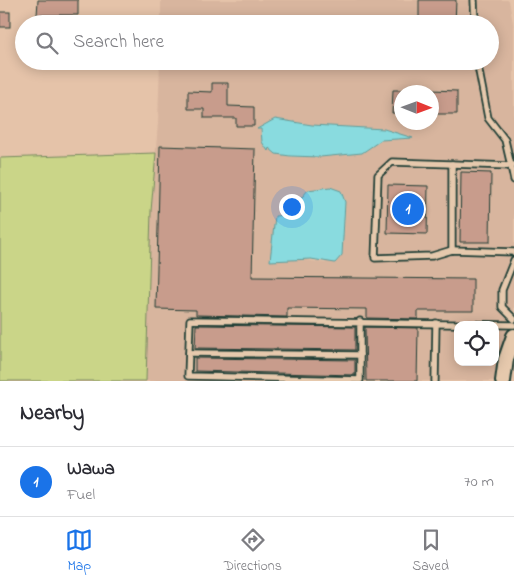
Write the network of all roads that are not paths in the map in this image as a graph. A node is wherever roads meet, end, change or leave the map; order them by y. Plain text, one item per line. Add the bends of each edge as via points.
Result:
1 (474, 0) edge
2 (474, 15) edge
3 (479, 70) edge
4 (452, 164) junction
5 (513, 166) edge
6 (514, 180) edge
7 (452, 250) junction
8 (514, 252) edge
9 (514, 260) edge
10 (514, 319) edge
11 (360, 321) junction
12 (436, 323) junction
13 (514, 325) edge
14 (514, 336) edge
15 (189, 353) junction
16 (360, 355) junction
17 (435, 381) edge
18 (503, 381) edge

1 - 2 lane
3 - 5 lane via 488,118 505,140
4 - 5 lane
4 - 7 lane
4 - 7 lane via 392,162 378,175 375,258 432,256
5 - 6 lane
7 - 8 lane
9 - 10 lane via 502,290 502,307
11 - 12 lane
11 - 15 lane via 190,320
11 - 16 lane
12 - 13 lane
12 - 17 lane
14 - 18 street
15 - 16 lane
15 - 16 lane via 188,376 360,380

